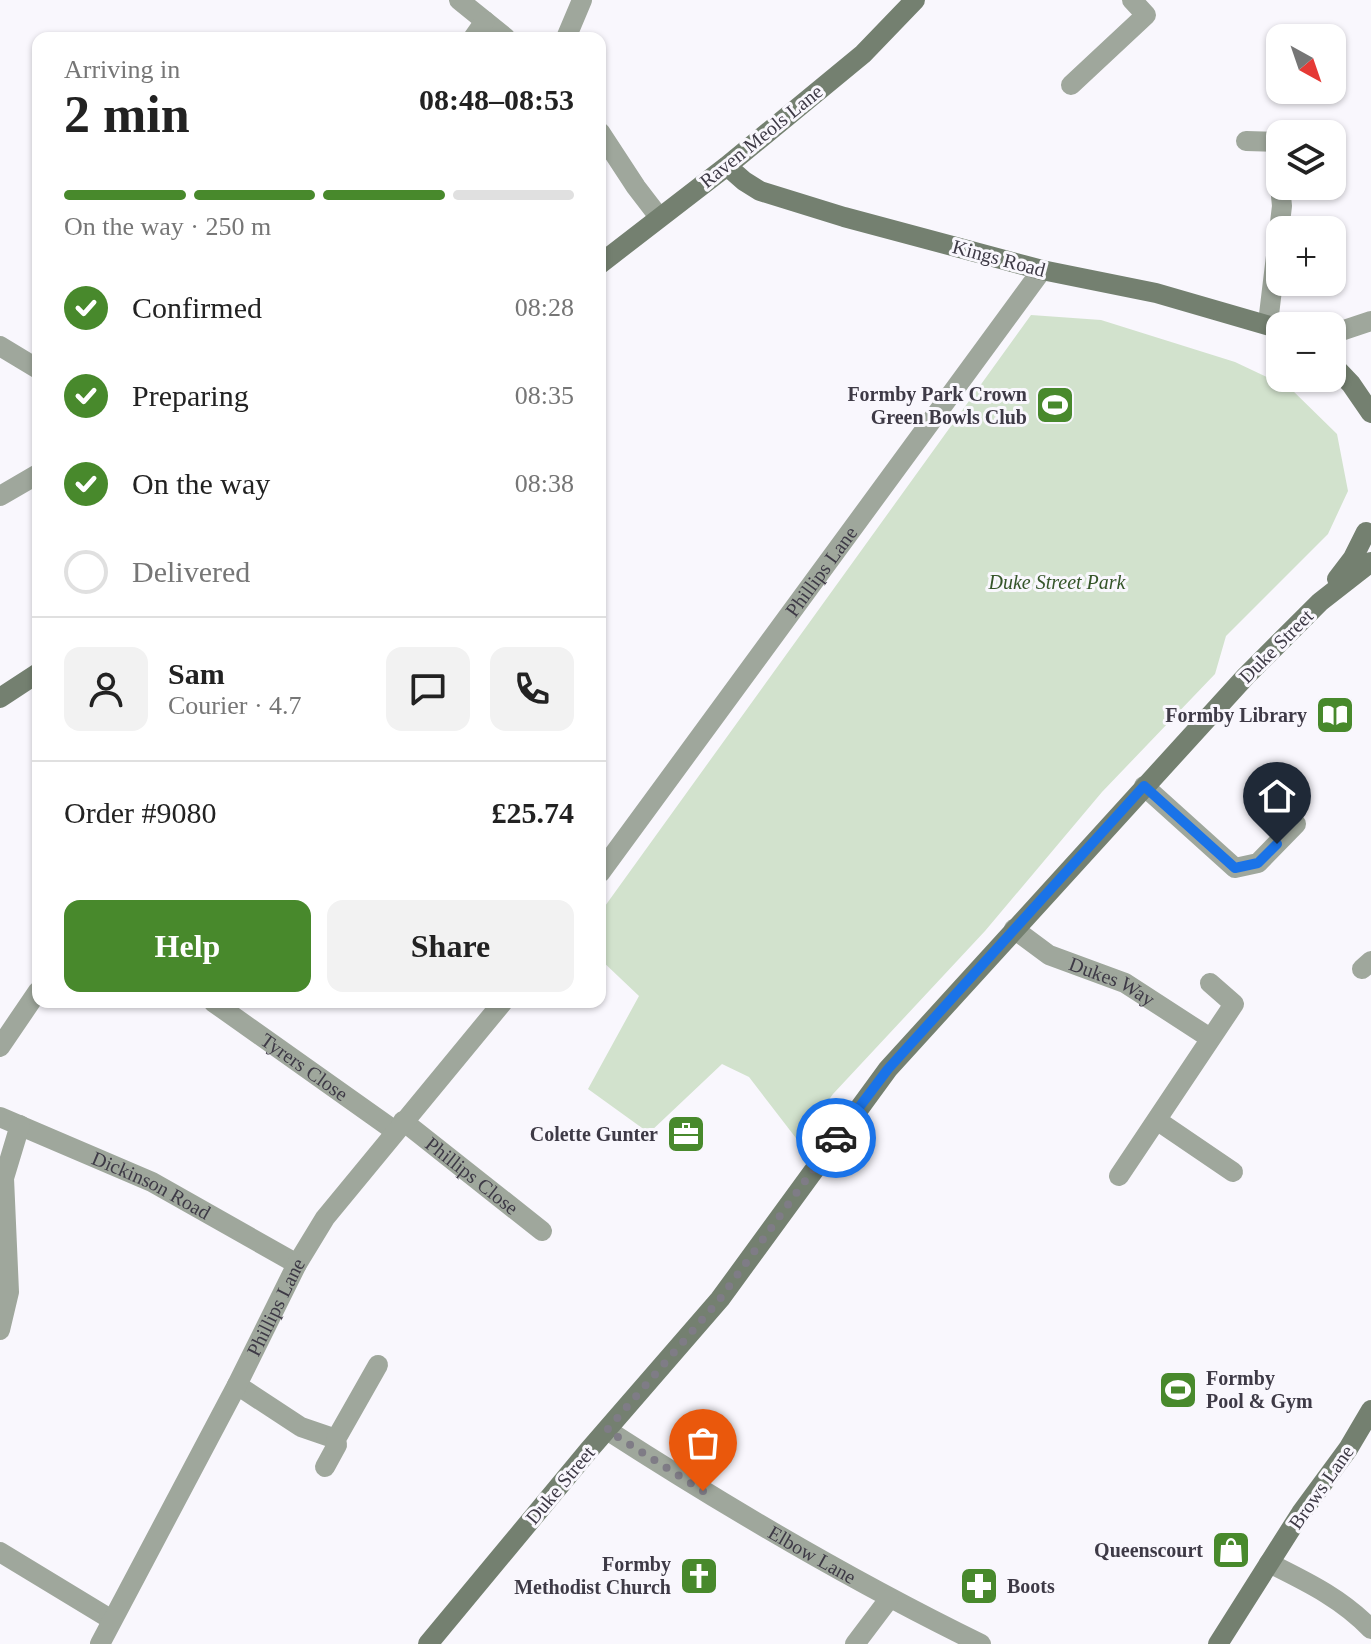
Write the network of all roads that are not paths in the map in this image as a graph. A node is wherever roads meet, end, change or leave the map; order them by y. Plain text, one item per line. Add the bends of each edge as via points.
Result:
1 (459, 0) edge
2 (582, 0) edge
3 (915, 0) edge
4 (1132, 0) edge
5 (479, 30) edge
6 (569, 32) edge
7 (1071, 85) dead end
8 (606, 141) edge
9 (1246, 141) dead end
10 (1266, 142) edge
11 (727, 166) junction
12 (1281, 200) edge
13 (659, 217) junction
14 (606, 259) edge
15 (1042, 270) junction
16 (1275, 312) edge
17 (1371, 321) edge
18 (1266, 324) edge
19 (1346, 329) edge
20 (0, 346) edge
21 (32, 365) edge
22 (1346, 379) edge
23 (1371, 413) edge
24 (32, 477) edge
25 (0, 496) edge
26 (1369, 528) edge
27 (1371, 562) edge
28 (1320, 602) junction
29 (32, 677) edge
30 (0, 698) edge
31 (1144, 786) junction
32 (1296, 824) dead end
33 (606, 865) edge
34 (1014, 929) junction
35 (1210, 983) dead end
36 (32, 1000) edge
37 (222, 1008) edge
38 (498, 1008) edge
39 (1210, 1038) junction
40 (0, 1047) edge
41 (0, 1117) edge
42 (1158, 1121) junction
43 (20, 1125) junction
44 (399, 1126) junction
45 (1233, 1172) dead end
46 (1119, 1176) dead end
47 (542, 1231) dead end
48 (297, 1264) junction
49 (0, 1330) edge
50 (378, 1365) dead end
51 (237, 1385) junction
52 (1371, 1410) edge
53 (607, 1430) junction
54 (336, 1439) junction
55 (325, 1467) dead end
56 (0, 1552) edge
57 (1269, 1563) junction
58 (889, 1599) junction
59 (112, 1620) junction
60 (1371, 1629) edge
61 (100, 1644) edge
62 (428, 1644) edge
63 (855, 1644) edge
64 (981, 1644) edge
65 (1218, 1644) edge

1 - 5 street
2 - 6 street
3 - 11 street, Raven Meols Lane via 863,54
4 - 7 street via 1146,15
8 - 13 street
9 - 10 street
11 - 13 street, Raven Meols Lane
11 - 15 street, Kings Road via 760,191
12 - 16 street
13 - 14 street, Raven Meols Lane
15 - 18 street, Kings Road via 1156,293
15 - 33 street, Phillips Lane
17 - 19 street
20 - 21 street
22 - 23 street
24 - 25 street
26 - 28 street, Duke Street
27 - 28 street, Duke Street
28 - 31 street, Duke Street
29 - 30 street
31 - 32 street via 1235,868 1258,863
31 - 34 street, Duke Street
34 - 39 street, Dukes Way via 1049,955 1125,983
34 - 53 street, Duke Street via 888,1069 720,1299
35 - 39 street via 1234,1004
36 - 40 street
37 - 44 street, Tyrers Close
38 - 44 street, Phillips Lane
39 - 42 street
41 - 43 street, Dickinson Road
42 - 45 street
42 - 46 street
43 - 48 street, Dickinson Road via 152,1182
43 - 49 street via 4,1178 9,1292
44 - 47 street, Phillips Close
44 - 48 street, Phillips Lane via 325,1218
48 - 51 street, Phillips Lane
50 - 54 street
51 - 54 street via 301,1427
51 - 59 street, Phillips Lane
52 - 57 street, Brows Lane
53 - 58 street, Elbow Lane
53 - 62 street, Duke Street
54 - 55 street
56 - 59 street
57 - 60 street via 1331,1593
57 - 65 street, Brows Lane
58 - 63 street
58 - 64 street, Elbow Lane
59 - 61 street, Phillips Lane

